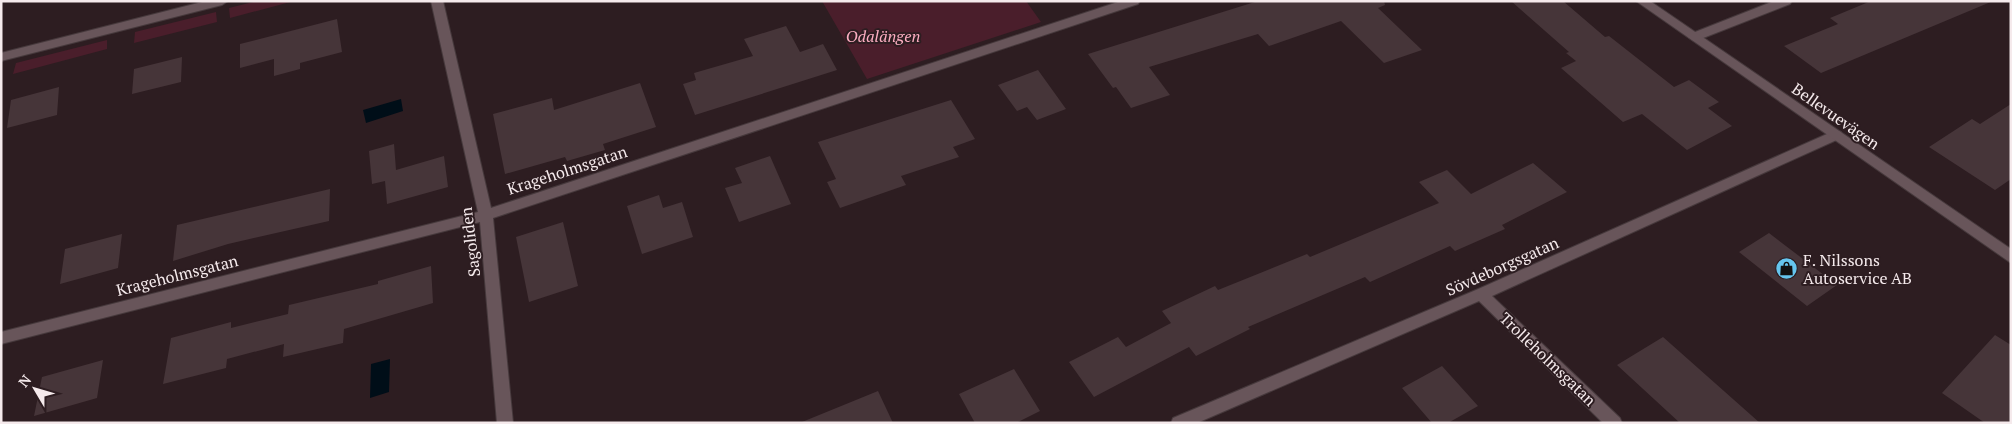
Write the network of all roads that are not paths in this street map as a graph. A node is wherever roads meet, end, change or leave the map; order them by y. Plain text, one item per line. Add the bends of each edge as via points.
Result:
1 (222, 1) edge
2 (437, 1) edge
3 (1134, 1) edge
4 (1642, 1) edge
5 (1786, 1) edge
6 (1694, 37) junction
7 (1, 57) edge
8 (1836, 135) junction
9 (486, 215) junction
10 (2008, 252) edge
11 (1481, 294) junction
12 (1, 338) edge
13 (505, 423) edge
14 (1179, 423) edge
15 (1614, 423) edge

1 - 7 street
2 - 9 street, Sagoliden
3 - 9 street, Krageholmsgatan
4 - 6 street, Bellevuevägen
5 - 6 street
6 - 8 street, Bellevuevägen
8 - 10 street, Bellevuevägen
8 - 11 street, Sövdeborgsgatan
9 - 12 street, Krageholmsgatan
9 - 13 street, Sagoliden
11 - 14 street, Sövdeborgsgatan
11 - 15 street, Trolleholmsgatan

